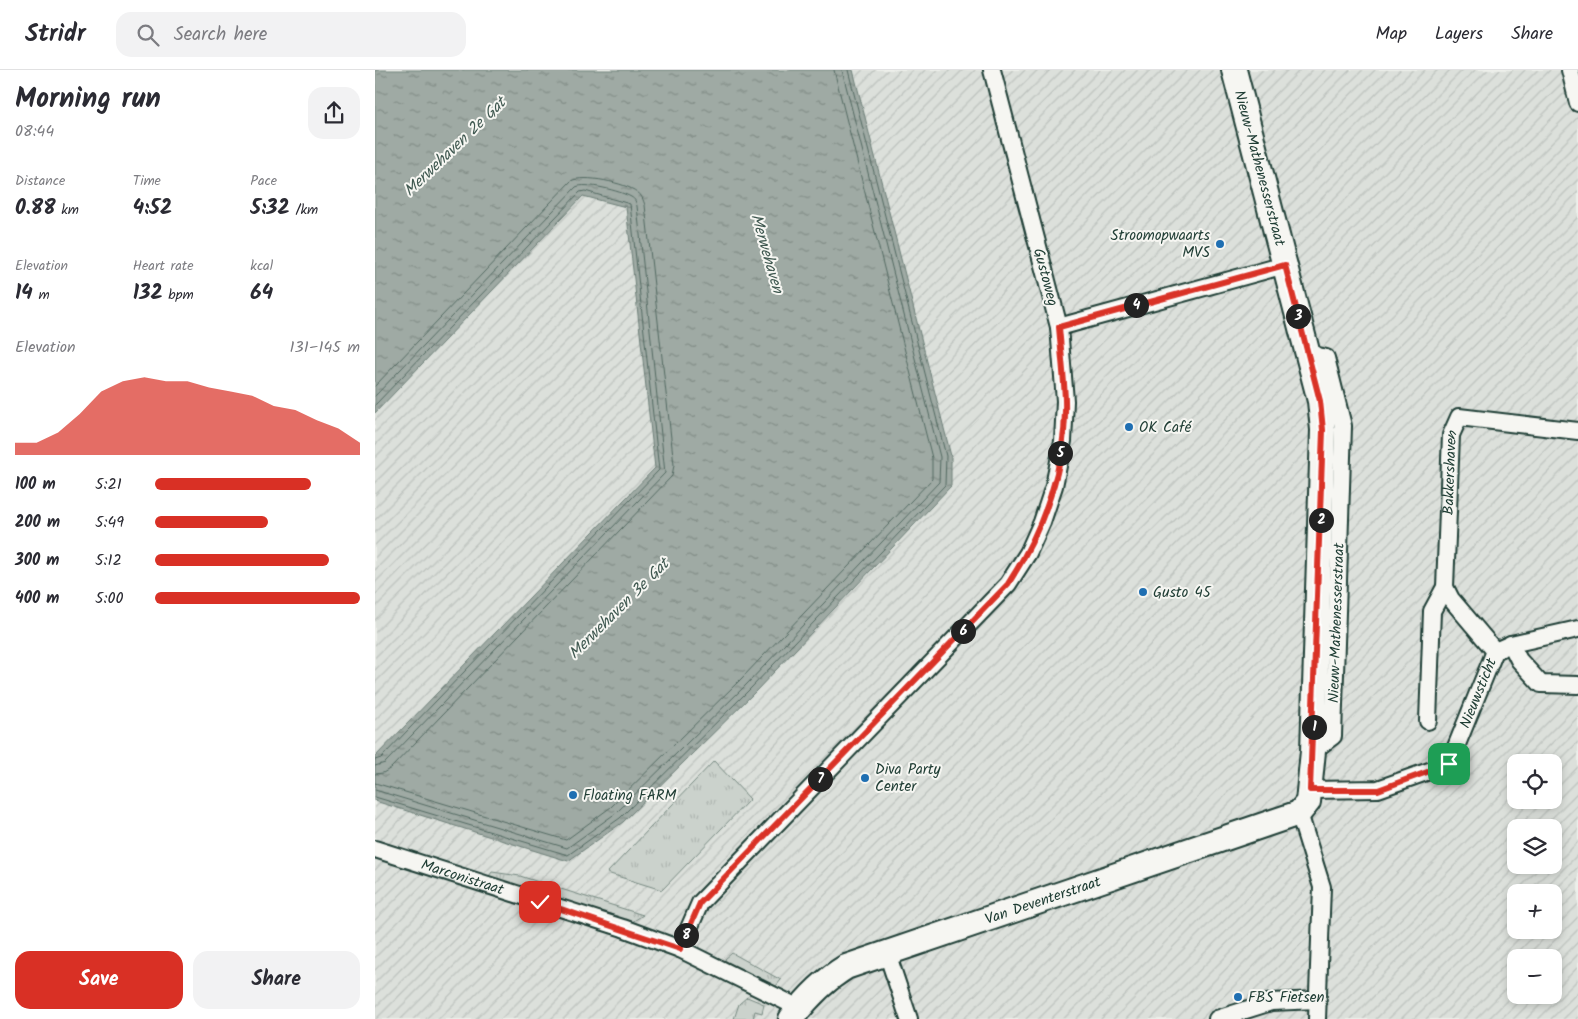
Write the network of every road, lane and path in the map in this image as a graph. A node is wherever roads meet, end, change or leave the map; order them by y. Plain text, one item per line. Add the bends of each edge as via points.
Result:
1 (992, 70) edge
2 (1234, 70) edge
3 (1570, 70) edge
4 (1578, 103) edge
5 (1285, 265) junction
6 (1059, 327) junction
7 (1578, 431) edge
8 (1445, 587) junction
9 (1578, 629) edge
10 (1511, 644) junction
11 (1495, 651) junction
12 (1578, 685) edge
13 (1428, 721) dead end
14 (1310, 790) junction
15 (1299, 813) junction
16 (375, 849) edge
17 (680, 949) junction
18 (887, 953) junction
19 (1317, 1000) junction
20 (795, 1015) edge
21 (909, 1019) edge
22 (1217, 1019) edge
23 (1317, 1019) edge

1 - 6 street, Gustoweg
2 - 5 street, Nieuw-Mathenesserstraat
3 - 4 street
5 - 6 street
5 - 14 street, Nieuw-Mathenesserstraat via 1320,401 1323,430
6 - 17 street, Gustoweg via 1065,401 1063,441 1054,486 1028,553 1008,584 700,903
7 - 8 street, Bakkershaven via 1459,417 1451,435
8 - 11 street via 1451,599
8 - 13 street, Bakkershaven via 1432,611
9 - 10 street, Nieuwsticht
10 - 11 street, Nieuwsticht
10 - 12 street via 1519,660 1541,684
11 - 14 street, Nieuwsticht via 1449,764 1378,790
14 - 15 street, Nieuw-Mathenesserstraat via 1308,802
15 - 18 street, Van Deventerstraat
15 - 19 street via 1322,887
16 - 17 street, Marconistraat
17 - 20 street, Marconistraat
18 - 20 street, Van Deventerstraat via 846,967 829,977
18 - 21 street
19 - 22 street via 1271,1002
19 - 23 street

